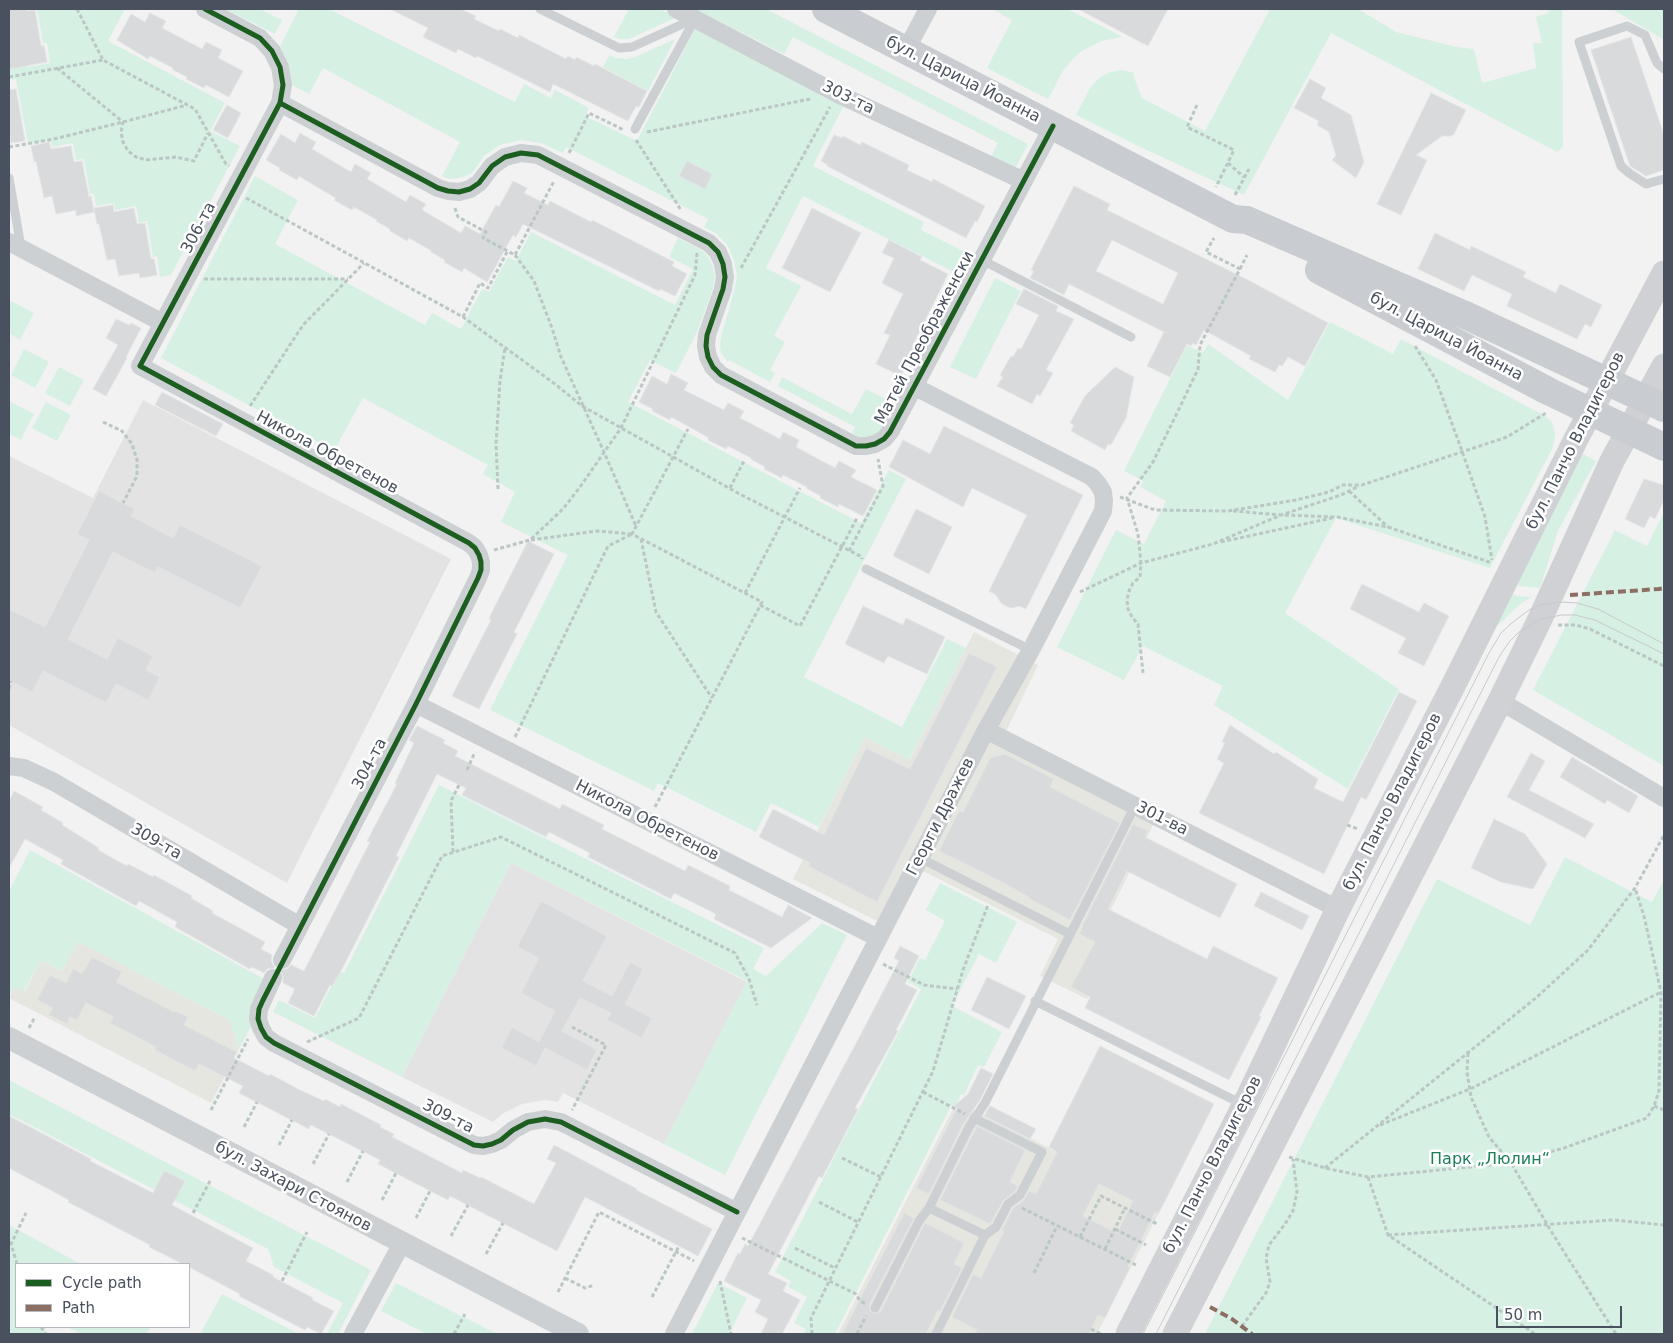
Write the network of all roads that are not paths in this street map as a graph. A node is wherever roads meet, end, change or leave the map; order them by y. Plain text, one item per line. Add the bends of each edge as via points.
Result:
1 (205, 9) edge
2 (540, 9) edge
3 (676, 9) edge
4 (826, 9) edge
5 (928, 9) edge
6 (695, 18) junction
7 (906, 50) junction
8 (1664, 69) edge
9 (280, 103) junction
10 (1052, 126) junction
11 (634, 132) road end
12 (9, 178) edge
13 (1664, 179) edge
14 (1024, 181) junction
15 (1227, 218) junction
16 (15, 245) edge
17 (982, 260) junction
18 (1664, 273) edge
19 (163, 323) junction
20 (1131, 337) dead end
21 (140, 366) joint
22 (1664, 366) edge
23 (1606, 382) junction
24 (915, 387) junction
25 (1655, 404) edge
26 (1590, 412) junction
27 (1628, 430) junction
28 (1664, 447) edge
29 (866, 569) road end
30 (478, 578) joint
31 (1031, 650) junction
32 (1500, 701) junction
33 (416, 704) junction
34 (986, 730) junction
35 (9, 766) edge
36 (1664, 798) edge
37 (1135, 806) junction
38 (920, 858) junction
39 (1338, 909) junction
40 (300, 926) junction
41 (1070, 934) junction
42 (878, 938) junction
43 (282, 960) dead end
44 (273, 978) dead end
45 (1036, 1001) junction
46 (18, 1034) edge
47 (1244, 1106) junction
48 (974, 1118) junction
49 (929, 1208) junction
50 (737, 1212) junction
51 (985, 1235) junction
52 (402, 1243) junction
53 (873, 1307) road end
54 (353, 1334) edge
55 (578, 1334) edge
56 (674, 1334) edge
57 (936, 1334) edge
58 (1128, 1334) edge
59 (1175, 1334) edge

1 - 9 street via 260,38 272,51 280,67 283,85
2 - 6 lane via 619,48 632,47
3 - 6 street, 303-та
4 - 7 main road, бул. Царица Йоанна
5 - 7 street
6 - 11 lane
6 - 14 street, 303-та via 838,94
7 - 10 main road, бул. Царица Йоанна
8 - 13 lane via 1657,63 1645,35 1627,26 1578,42 1621,166 1646,184
9 - 19 street, 306-та
9 - 24 street, Матей Преображенски via 448,192 470,189 492,166 506,157 521,153 538,155 698,236 718,252 725,277 706,346 708,357 717,371 847,442 866,446 884,439
10 - 14 street, Матей Преображенски
10 - 15 main road, бул. Царица Йоанна
12 - 16 lane
14 - 17 street, Матей Преображенски
15 - 23 main road, бул. Царица Йоанна via 1247,220 1462,314
15 - 26 main road, бул. Царица Йоанна via 1240,231
16 - 19 street
17 - 20 lane
17 - 24 street, Матей Преображенски
18 - 23 main road, бул. Панчо Владигеров
19 - 21 street, 306-та
21 - 30 street, Никола Обретенов via 469,543 481,562
22 - 25 main road
23 - 25 main road, бул. Царица Йоанна
23 - 26 main road, бул. Панчо Владигеров
24 - 31 street, Георги Дражев via 1092,477 1102,492 1103,511
25 - 27 main road
26 - 27 main road, бул. Царица Йоанна
26 - 39 main road, бул. Панчо Владигеров
27 - 28 main road, бул. Царица Йоанна
27 - 32 main road
29 - 31 lane
30 - 33 street, 304-та
31 - 34 street, Георги Дражев
32 - 36 street
32 - 59 main road
33 - 40 street, 304-та
33 - 42 street, Никола Обретенов
34 - 37 street, 301-ва
34 - 38 street, Георги Дражев
35 - 40 street, 309-та via 24,768 54,782
37 - 39 street, 301-ва
37 - 41 lane
38 - 41 lane
38 - 42 street, Георги Дражев
39 - 47 main road, бул. Панчо Владигеров
40 - 43 street, 304-та
41 - 45 lane
42 - 50 street, Георги Дражев
44 - 50 street, 309-та via 259,1009 258,1019 266,1037 474,1145 492,1144 528,1122 545,1119 565,1124
45 - 47 lane
45 - 48 lane
46 - 52 street, бул. Захари Стоянов
47 - 58 main road, бул. Панчо Владигеров
48 - 49 lane
48 - 51 lane via 1042,1152 1020,1196 1008,1204 996,1227
49 - 51 lane
49 - 53 lane
50 - 56 street, Георги Дражев
51 - 57 lane
52 - 54 street
52 - 55 street, бул. Захари Стоянов

